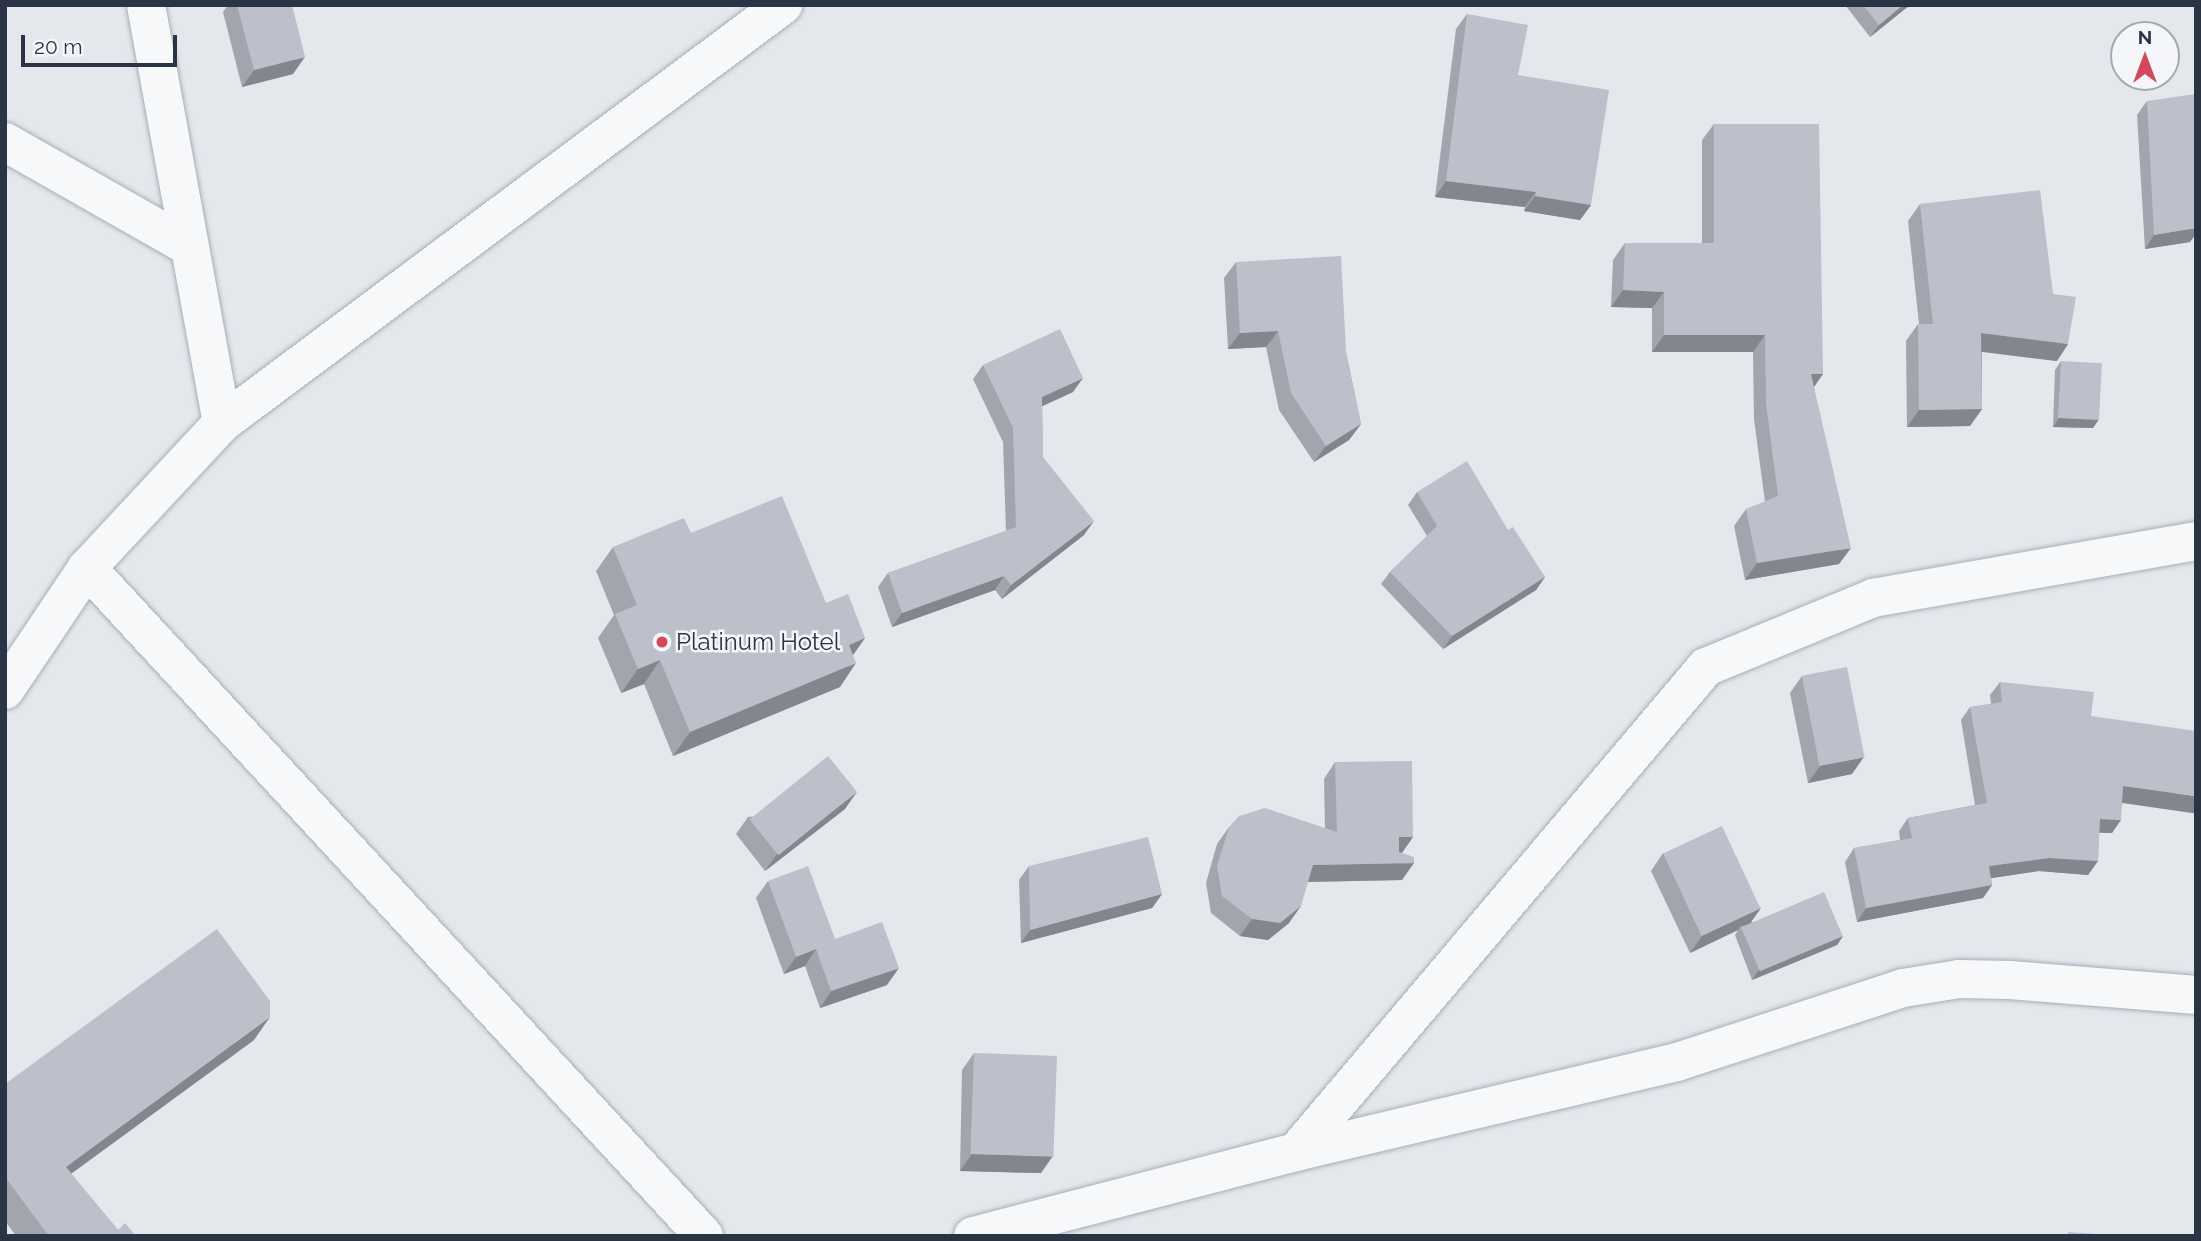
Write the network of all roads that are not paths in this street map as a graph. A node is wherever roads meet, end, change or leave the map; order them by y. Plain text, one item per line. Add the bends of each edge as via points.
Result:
1 (146, 5) edge
2 (783, 5) edge
3 (5, 142) edge
4 (188, 246) junction
5 (222, 423) junction
6 (2196, 541) edge
7 (87, 568) junction
8 (5, 690) edge
9 (2196, 995) edge
10 (1296, 1152) junction
11 (704, 1236) edge
12 (973, 1236) edge

1 - 4 street
2 - 5 street
3 - 4 street
4 - 5 street
5 - 7 street
6 - 10 street via 1873,598 1706,667
7 - 8 street
7 - 11 street
9 - 10 street via 1997,979 1959,979 1903,988 1677,1062
10 - 12 street

